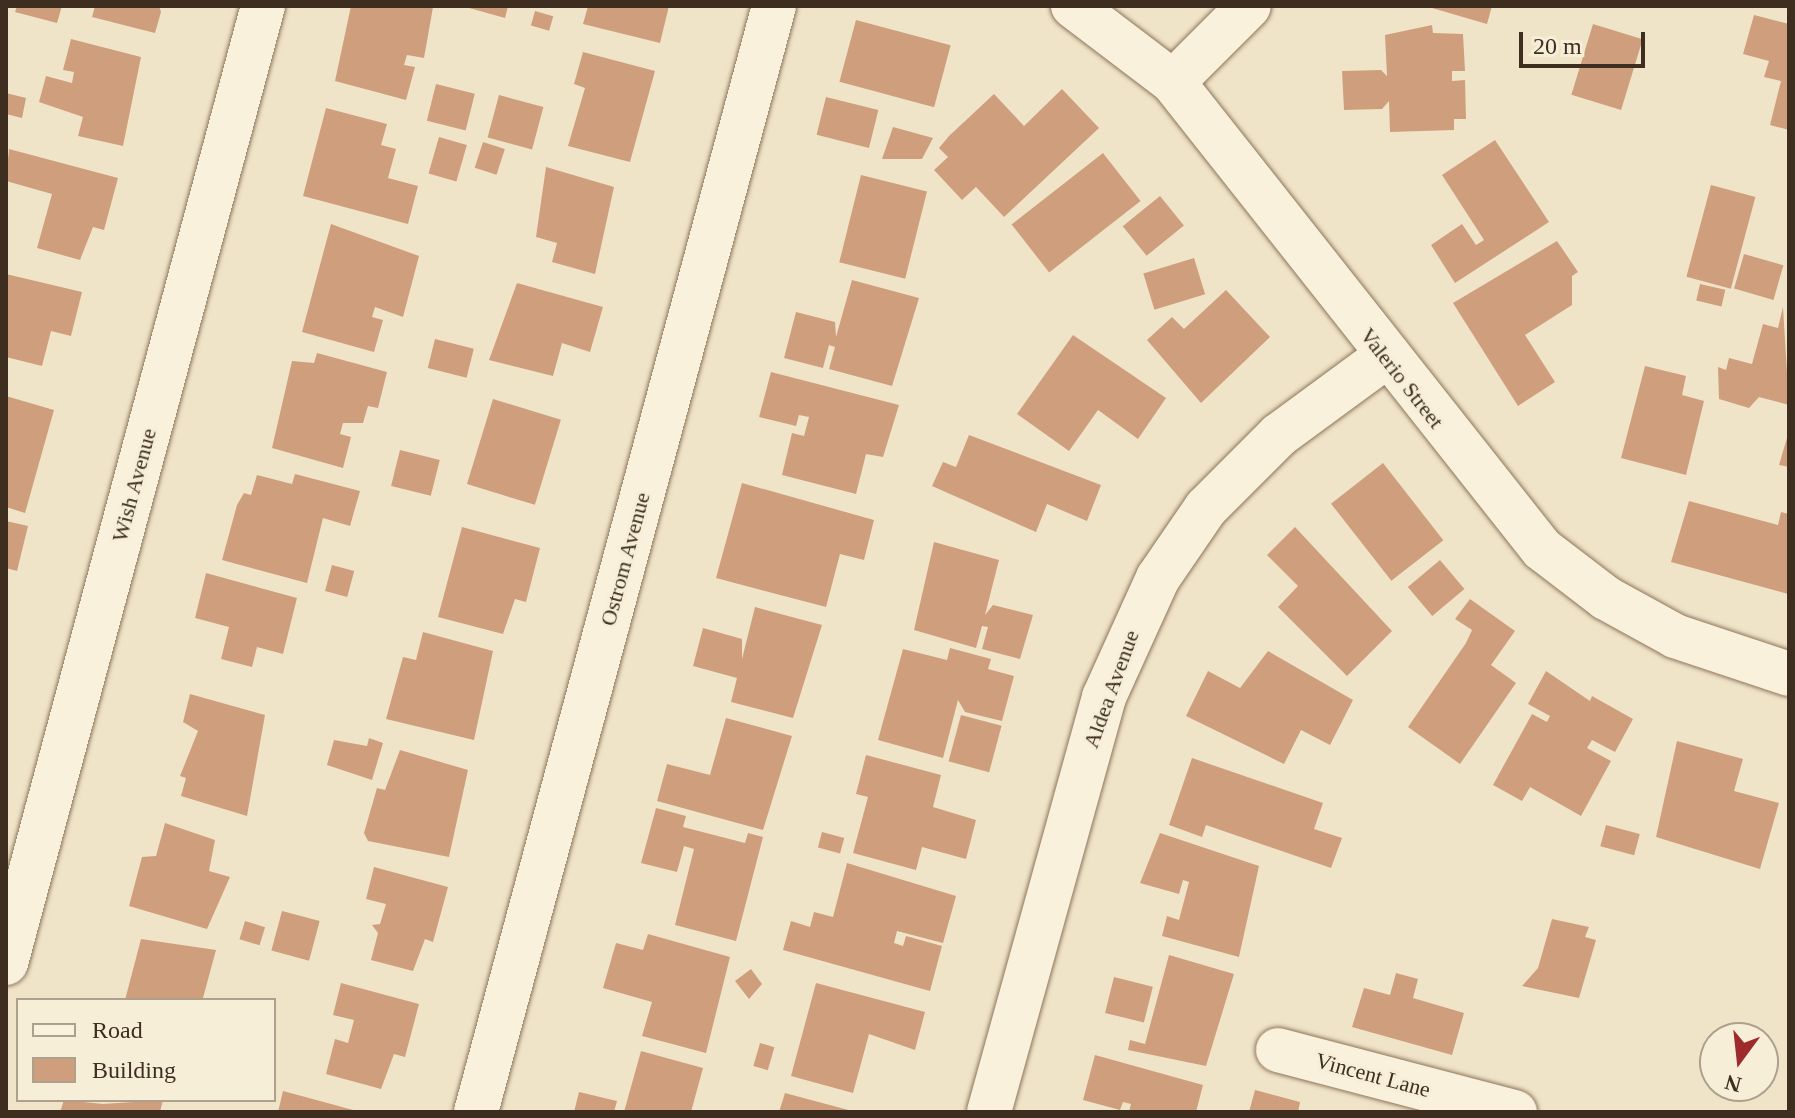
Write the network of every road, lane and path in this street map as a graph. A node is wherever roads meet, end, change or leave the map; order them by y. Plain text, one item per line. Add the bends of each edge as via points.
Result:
1 (263, 6) edge
2 (774, 6) edge
3 (1073, 6) edge
4 (1249, 6) edge
5 (1173, 82) junction
6 (1385, 357) junction
7 (1789, 674) edge
8 (6, 963) edge
9 (1278, 1050) dead end
10 (476, 1112) edge
11 (989, 1112) edge
12 (1515, 1112) edge

1 - 8 street, Wish Avenue
2 - 10 street, Ostrom Avenue
3 - 5 street, Valerio Street
4 - 5 street
5 - 6 street, Valerio Street
6 - 7 street, Valerio Street via 1496,499 1573,576 1675,636
6 - 11 street, Aldea Avenue via 1279,435 1206,508 1158,578 1104,697
9 - 12 street, Vincent Lane

